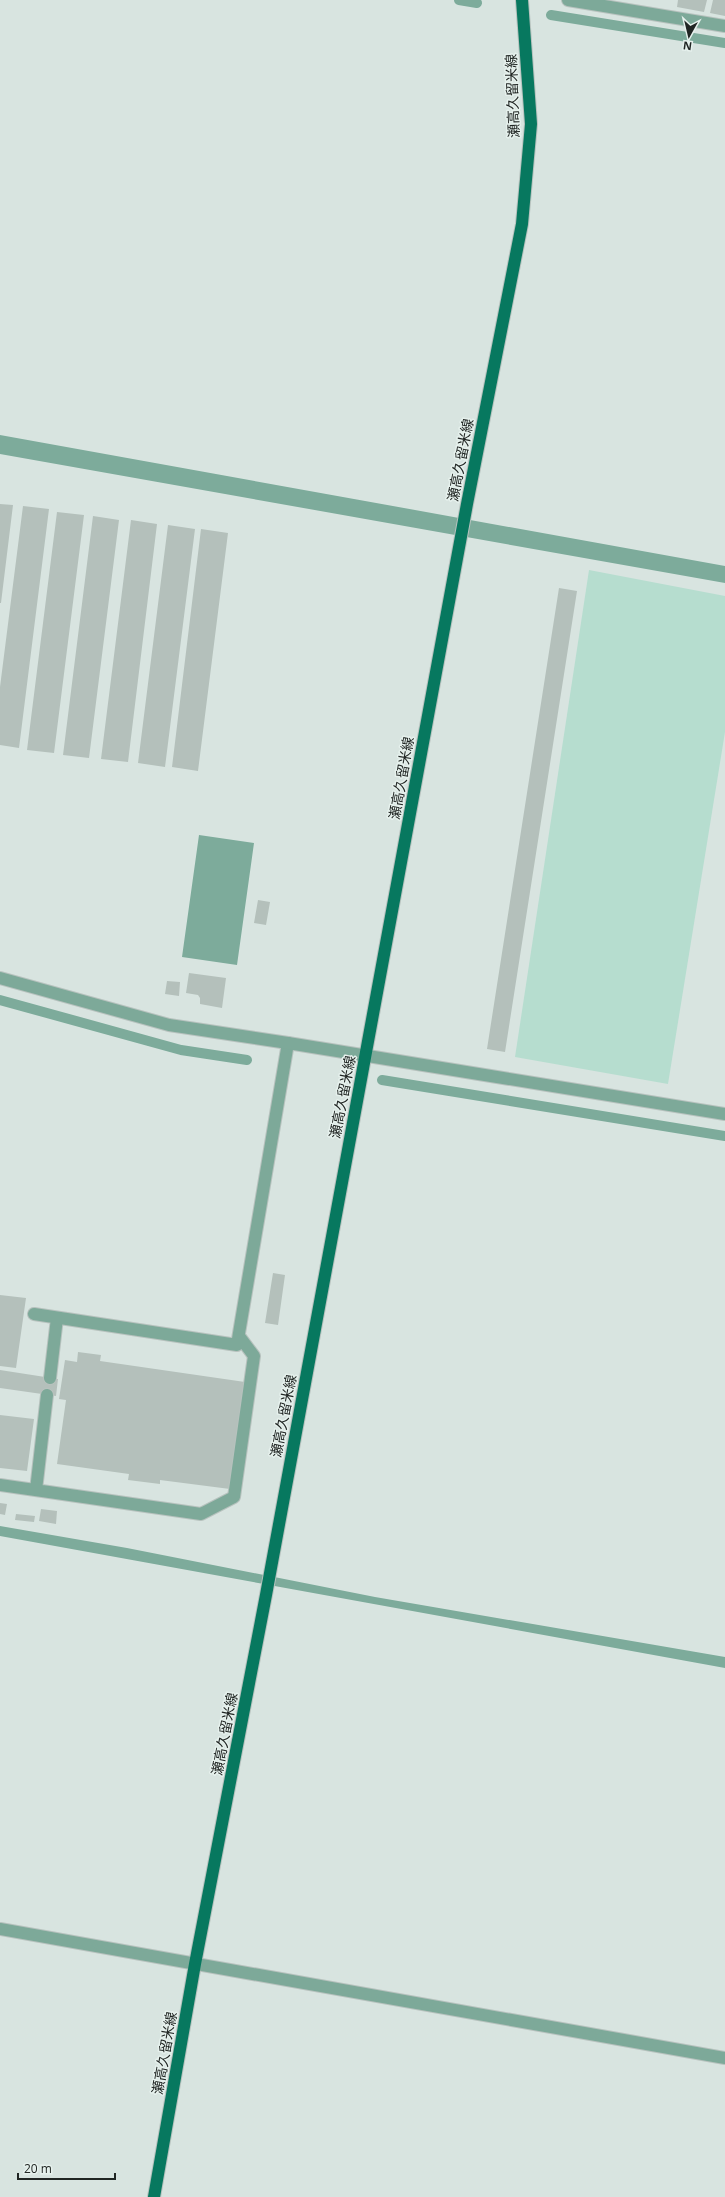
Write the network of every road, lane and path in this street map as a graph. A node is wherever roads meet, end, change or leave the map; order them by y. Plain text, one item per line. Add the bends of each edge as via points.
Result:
1 (522, 0) edge
2 (568, 0) edge
3 (725, 26) edge
4 (0, 978) edge
5 (288, 1042) junction
6 (365, 1055) junction
7 (725, 1114) edge
8 (34, 1314) dead end
9 (57, 1318) junction
10 (239, 1336) junction
11 (50, 1378) dead end
12 (47, 1395) dead end
13 (0, 1485) edge
14 (36, 1490) junction
15 (0, 1929) edge
16 (195, 1964) junction
17 (725, 2058) edge
18 (154, 2197) edge

1 - 6 main road, 瀬高久留米線 via 531,124 522,224 459,545
2 - 3 street
4 - 5 street via 169,1025
5 - 6 street
5 - 10 street
6 - 7 street
6 - 16 main road, 瀬高久留米線
8 - 9 street
9 - 10 street via 237,1345
9 - 11 street
10 - 14 street via 254,1356 234,1497 202,1514
12 - 14 street
13 - 14 street
15 - 16 street
16 - 17 street
16 - 18 main road, 瀬高久留米線

